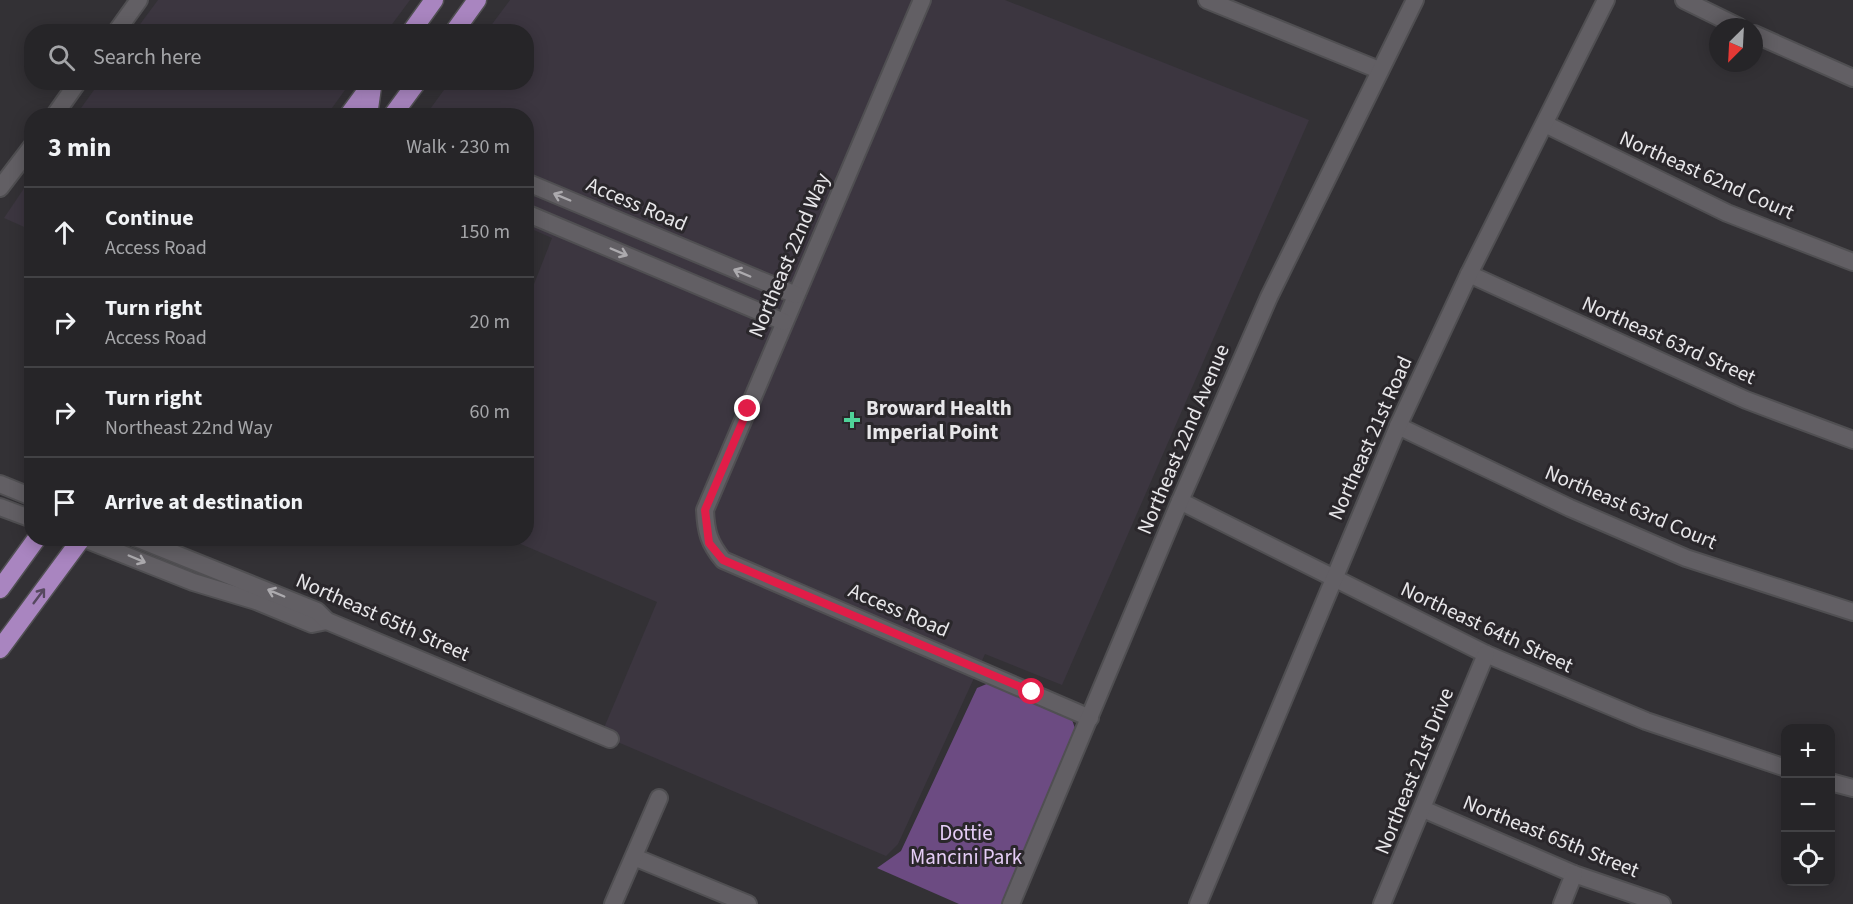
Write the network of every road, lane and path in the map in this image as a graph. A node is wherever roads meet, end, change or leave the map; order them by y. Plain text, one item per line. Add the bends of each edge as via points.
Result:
1 (139, 0) edge
2 (434, 0) edge
3 (477, 0) edge
4 (922, 0) edge
5 (1207, 0) edge
6 (1415, 0) edge
7 (1606, 0) edge
8 (1684, 0) edge
9 (1721, 18) edge
10 (122, 24) edge
11 (417, 24) edge
12 (460, 24) edge
13 (1763, 38) edge
14 (1379, 70) junction
15 (1853, 78) edge
16 (72, 90) edge
17 (368, 90) edge
18 (411, 90) edge
19 (60, 108) edge
20 (358, 108) edge
21 (398, 108) edge
22 (1545, 124) junction
23 (24, 156) edge
24 (534, 185) edge
25 (0, 188) edge
26 (534, 216) edge
27 (1853, 262) edge
28 (1469, 274) junction
29 (796, 295) junction
30 (784, 322) junction
31 (1398, 426) junction
32 (1853, 440) edge
33 (0, 484) edge
34 (24, 493) edge
35 (1180, 501) junction
36 (0, 507) edge
37 (24, 516) edge
38 (706, 529) joint
39 (32, 546) edge
40 (76, 546) edge
41 (102, 546) edge
42 (156, 546) edge
43 (1334, 580) junction
44 (0, 589) edge
45 (1853, 612) edge
46 (327, 621) junction
47 (0, 649) edge
48 (1486, 654) junction
49 (1090, 718) junction
50 (610, 739) dead end
51 (1781, 767) edge
52 (1835, 783) edge
53 (1853, 788) edge
54 (659, 798) dead end
55 (1423, 809) junction
56 (633, 857) junction
57 (1574, 874) junction
58 (613, 904) edge
59 (748, 904) edge
60 (1011, 904) edge
61 (1198, 904) edge
62 (1382, 904) edge
63 (1562, 904) edge
64 (1662, 904) edge

1 - 10 street
2 - 11 main road
3 - 12 main road
4 - 29 street, Northeast 22nd Way
5 - 14 street
6 - 14 street, Northeast 22nd Avenue
7 - 22 street, Northeast 21st Road
8 - 9 street
13 - 15 street
14 - 35 street, Northeast 22nd Avenue via 1269,297
16 - 19 street
17 - 20 main road
18 - 21 main road
22 - 27 street, Northeast 62nd Court via 1727,213
22 - 28 street, Northeast 21st Road
23 - 25 street
29 -> 24 street, Access Road
26 -> 30 street
28 - 31 street, Northeast 21st Road
28 - 32 street, Northeast 63rd Street via 1746,400
29 - 30 street, Northeast 22nd Way
30 - 38 street, Northeast 22nd Way via 705,510
31 - 43 street, Northeast 21st Road
31 - 45 street, Northeast 63rd Court via 1686,558
33 - 34 street
35 - 43 street, Northeast 64th Street
35 - 49 street, Northeast 22nd Avenue
36 - 37 street
38 - 49 street, Access Road via 709,543 723,560
39 - 44 main road
47 -> 40 main road
41 -> 46 street via 312,624
46 -> 42 street, Northeast 65th Street via 317,611
43 - 48 street, Northeast 64th Street
43 - 61 street, Northeast 21st Road
46 - 50 street, Northeast 65th Street
48 - 51 street, Northeast 64th Street via 1646,721
48 - 55 street, Northeast 21st Drive
49 - 60 street, Northeast 22nd Avenue
52 - 53 street
54 - 56 street
55 - 57 street, Northeast 65th Street
55 - 62 street, Northeast 21st Drive
56 - 58 street
56 - 59 street
57 - 63 street
57 - 64 street, Northeast 65th Street

